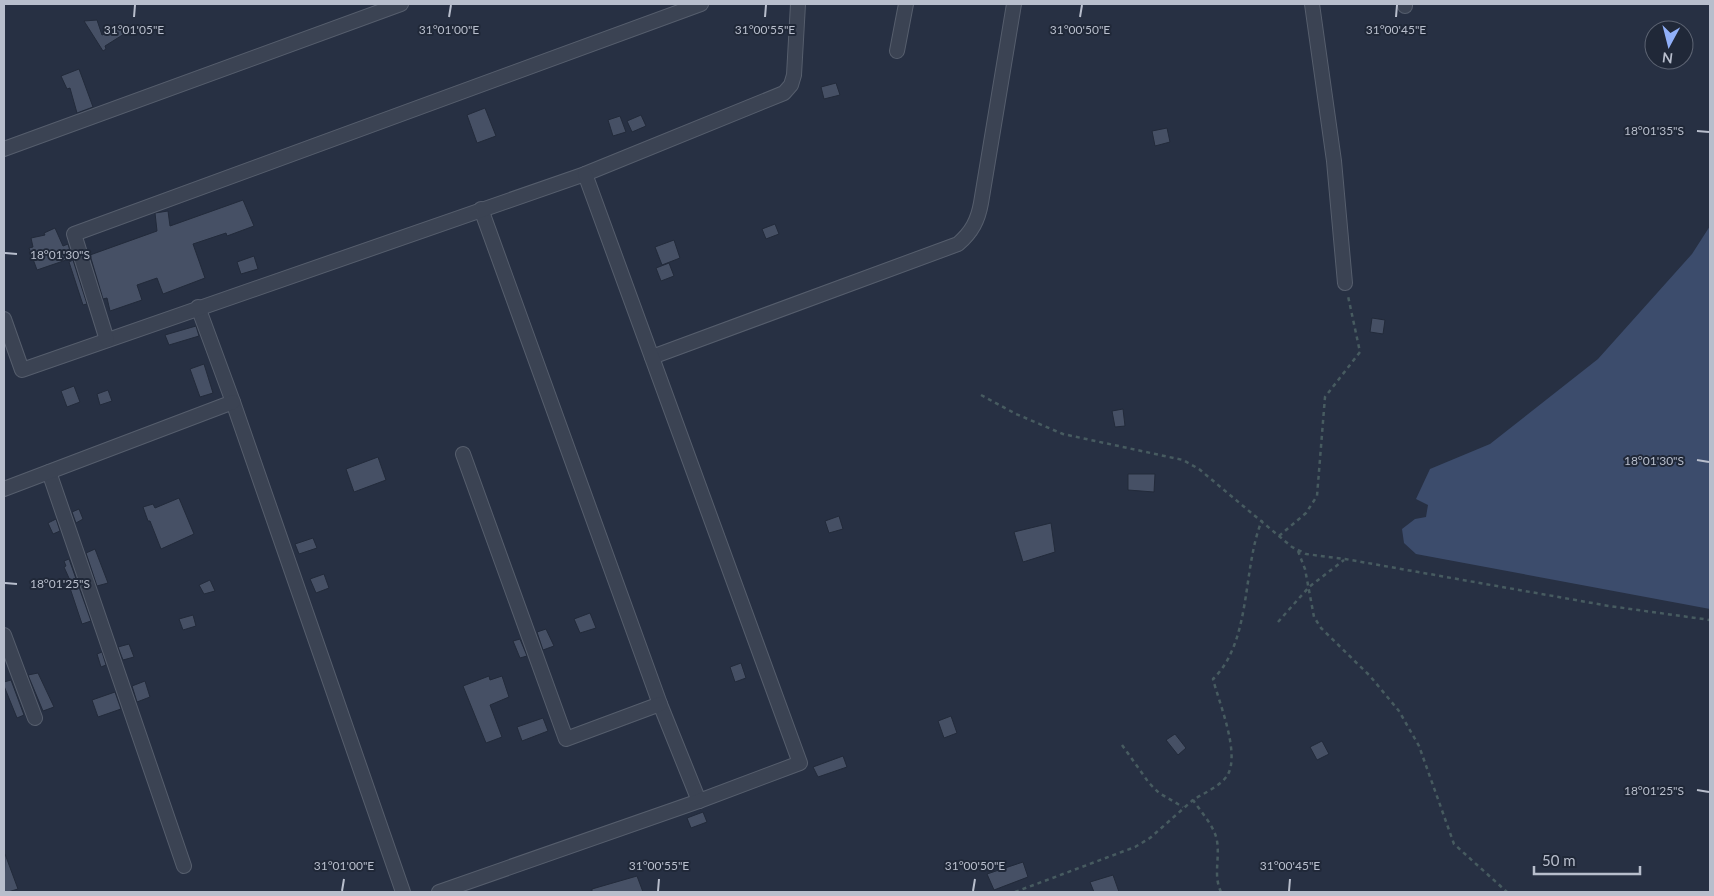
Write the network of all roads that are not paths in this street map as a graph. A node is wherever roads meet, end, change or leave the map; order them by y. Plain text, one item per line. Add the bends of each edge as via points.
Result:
1 (401, 4) edge
2 (701, 4) edge
3 (798, 4) edge
4 (906, 4) edge
5 (1014, 4) edge
6 (1312, 4) edge
7 (898, 51) dead end
8 (4, 149) edge
9 (585, 174) junction
10 (481, 209) junction
11 (1345, 283) road end
12 (198, 307) junction
13 (4, 319) edge
14 (107, 340) junction
15 (652, 357) junction
16 (233, 402) junction
17 (463, 454) dead end
18 (49, 472) junction
19 (4, 489) edge
20 (4, 635) edge
21 (660, 704) junction
22 (35, 718) dead end
23 (699, 801) junction
24 (184, 866) dead end
25 (403, 892) edge
26 (439, 892) edge

1 - 8 street
2 - 14 street via 74,234
3 - 9 street via 794,75 784,93
4 - 7 street
5 - 15 street via 981,203 973,228 965,238 958,244
6 - 11 street via 1334,161
9 - 10 street
9 - 15 street
10 - 12 street
10 - 21 street
12 - 14 street
12 - 16 street
13 - 14 street via 22,370
15 - 23 street via 800,764
16 - 18 street
16 - 25 street
17 - 21 street via 566,739
18 - 19 street
18 - 24 street
20 - 22 street
21 - 23 street
23 - 26 street

